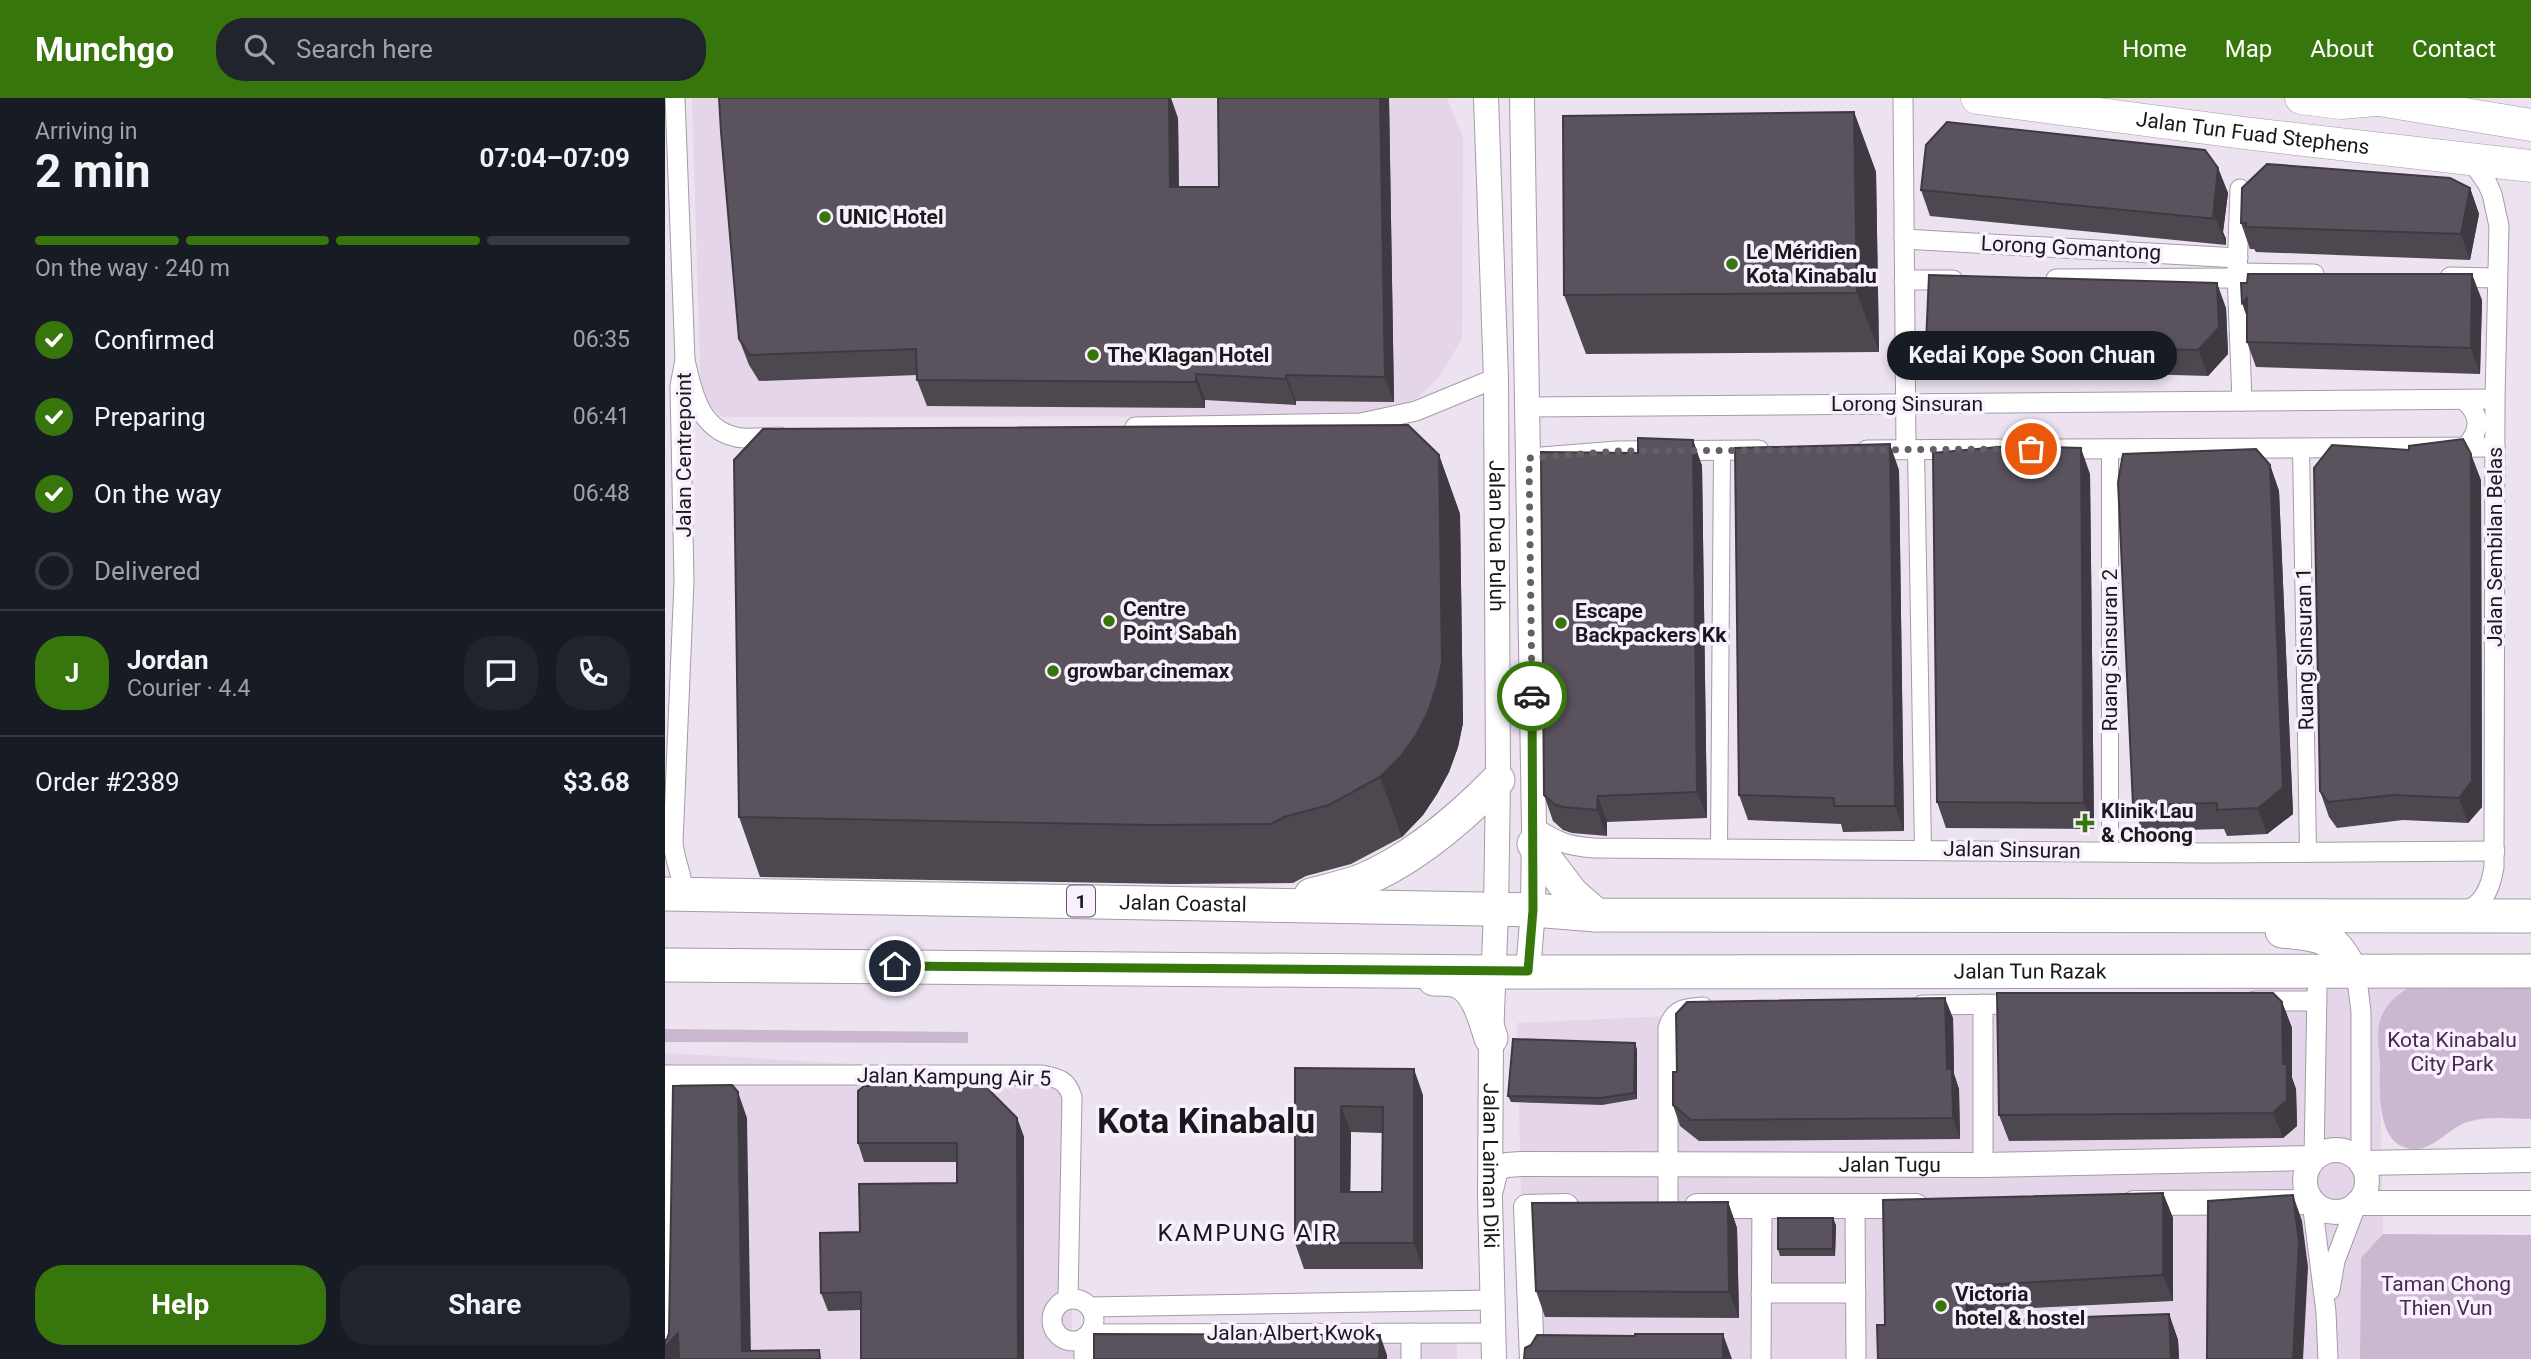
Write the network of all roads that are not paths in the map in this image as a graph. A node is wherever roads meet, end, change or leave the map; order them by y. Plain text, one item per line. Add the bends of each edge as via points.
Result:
1 (675, 98) edge
2 (1486, 98) edge
3 (1522, 98) edge
4 (1903, 98) edge
5 (1977, 98) edge
6 (2301, 98) edge
7 (2371, 99) edge
8 (2531, 125) edge
9 (2463, 158) junction
10 (1488, 161) junction
11 (1523, 161) junction
12 (2531, 166) edge
13 (2241, 188) edge
14 (1904, 239) junction
15 (2237, 270) junction
16 (2333, 274) edge
17 (2429, 276) edge
18 (2497, 278) junction
19 (2043, 279) edge
20 (1904, 280) junction
21 (1973, 280) edge
22 (685, 360) junction
23 (1496, 378) junction
24 (2463, 400) junction
25 (2495, 400) junction
26 (2242, 401) junction
27 (1905, 404) junction
28 (1528, 407) junction
29 (1112, 428) edge
30 (803, 436) edge
31 (2301, 447) junction
32 (2466, 447) junction
33 (2495, 447) junction
34 (1911, 449) junction
35 (2110, 449) junction
36 (1723, 450) junction
37 (1776, 450) edge
38 (1854, 450) edge
39 (1529, 458) junction
40 (684, 581) junction
41 (665, 660) edge
42 (1498, 780) junction
43 (1534, 835) junction
44 (1719, 848) junction
45 (1923, 849) junction
46 (2110, 851) junction
47 (2308, 851) junction
48 (2495, 851) junction
49 (674, 894) edge
50 (1221, 904) junction
51 (1533, 910) junction
52 (1496, 911) junction
53 (1596, 915) junction
54 (2441, 915) junction
55 (2531, 916) edge
56 (2155, 917) junction
57 (665, 965) edge
58 (1365, 971) junction
59 (1528, 971) junction
60 (2351, 971) junction
61 (2531, 971) edge
62 (1492, 972) junction
63 (2317, 986) junction
64 (2233, 1002) edge
65 (1983, 1004) junction
66 (2039, 1004) edge
67 (1902, 1005) edge
68 (1727, 1007) edge
69 (1491, 1038) junction
70 (668, 1075) edge
71 (2314, 1158) junction
72 (2531, 1160) edge
73 (2361, 1163) junction
74 (1983, 1164) junction
75 (1668, 1166) junction
76 (1490, 1197) junction
77 (2312, 1202) junction
78 (2105, 1203) edge
79 (2357, 1203) junction
80 (2531, 1203) edge
81 (1938, 1205) edge
82 (1587, 1206) edge
83 (1641, 1206) edge
84 (1668, 1206) junction
85 (1762, 1206) junction
86 (1855, 1206) junction
87 (1761, 1293) junction
88 (1856, 1293) junction
89 (1068, 1299) junction
90 (1491, 1300) junction
91 (1090, 1307) junction
92 (2326, 1312) junction
93 (1411, 1333) junction
94 (1493, 1333) junction
95 (1087, 1336) junction
96 (1061, 1338) junction
97 (668, 1359) edge
98 (1061, 1359) edge
99 (1084, 1359) edge
100 (1411, 1359) edge
101 (1494, 1359) edge
102 (1532, 1359) edge
103 (1761, 1359) edge
104 (1856, 1359) edge
105 (2328, 1359) edge

1 - 22 street, Jalan Centrepoint
2 - 10 street, Jalan Dua Puluh
3 - 11 street, Jalan Dua Puluh
4 - 14 street
5 - 9 main road, Jalan Tun Fuad Stephens
6 - 7 main road, Jalan Tun Fuad Stephens via 2341,103
7 - 8 main road, Jalan Tun Fuad Stephens
9 - 12 main road, Jalan Tun Fuad Stephens
9 - 18 street, Jalan Sembilan Belas via 2476,167 2492,194 2499,226
10 - 11 street
10 - 23 street, Jalan Dua Puluh
11 - 28 street, Jalan Dua Puluh
13 - 15 street
14 - 15 street, Lorong Gomantong
14 - 20 street
15 - 16 street
15 - 19 street, Lorong Gomantong
15 - 26 street
17 - 18 street
18 - 25 street, Jalan Sembilan Belas
20 - 21 street, Lorong Gomantong
20 - 27 street
22 - 30 street via 704,417 726,434 739,438
22 - 40 street, Jalan Centrepoint via 680,386
23 - 29 street via 1416,411 1361,422
23 - 42 street, Jalan Dua Puluh
24 - 25 street, Lorong Sinsuran
24 - 26 street, Lorong Sinsuran
24 - 32 street via 2478,423 2475,437
25 - 33 street, Jalan Sembilan Belas
26 - 27 street, Lorong Sinsuran
27 - 28 street, Lorong Sinsuran
27 - 34 street
28 - 39 street, Jalan Dua Puluh
31 - 32 street
31 - 35 street
31 - 47 street, Ruang Sinsuran 1
32 - 33 street
33 - 48 street, Jalan Sembilan Belas
34 - 35 street
34 - 38 street
34 - 45 street
35 - 46 street, Ruang Sinsuran 2
36 - 37 street
36 - 39 street
36 - 44 street
39 - 43 street, Jalan Dua Puluh
40 - 41 street
40 - 49 street, Jalan Centrepoint via 673,843 683,882
42 - 50 highway via 1432,839 1360,881 1312,895
42 - 52 street, Jalan Dua Puluh
43 - 44 street, Jalan Sinsuran via 1570,846
43 - 51 street, Jalan Dua Puluh
43 - 53 highway via 1572,894
44 - 45 street, Jalan Sinsuran
45 - 46 street, Jalan Sinsuran
46 - 47 street, Jalan Sinsuran
47 - 48 street, Jalan Sinsuran
48 - 54 street, Jalan Sembilan Belas via 2491,886 2482,900 2470,910
49 - 50 highway, Jalan Coastal / 1
50 - 52 highway, Jalan Coastal / 1
51 - 52 highway, Jalan Coastal / 1
51 - 53 highway
51 - 59 street, Jalan Dua Puluh
52 - 62 street, Jalan Dua Puluh
53 - 56 highway
54 - 55 highway
54 - 56 highway
56 - 60 highway via 2318,935 2329,940
57 - 58 highway
58 - 62 highway
58 - 69 highway via 1465,985
59 - 62 highway
59 - 63 highway, Jalan Tun Razak
60 - 61 highway, Jalan Tun Razak
60 - 63 highway, Jalan Tun Razak
60 - 73 street via 2361,1012
62 - 69 street, Jalan Laiman Diki
63 - 64 street
63 - 71 street
65 - 66 street
65 - 67 street
65 - 74 street
68 - 75 street via 1686,1007 1671,1019
69 - 76 street, Jalan Laiman Diki
70 - 89 street, Jalan Kampung Air 5 via 1060,1078 1072,1097
70 - 97 street
71 - 73 street via 2339,1150
71 - 74 street, Jalan Tugu
71 - 77 street via 2305,1184
72 - 73 street
73 - 79 street via 2367,1180
74 - 75 street, Jalan Tugu
75 - 76 street, Jalan Tugu via 1507,1165 1496,1170
75 - 84 street
76 - 90 street, Jalan Laiman Diki
77 - 78 street
77 - 79 street via 2339,1212
77 - 92 street
79 - 80 street
79 - 92 street via 2335,1261
81 - 86 street, Jalan Tugu
82 - 102 street, Jalan Laiman Diki via 1526,1207
83 - 84 street, Jalan Tugu
84 - 85 street, Jalan Tugu
85 - 86 street, Jalan Tugu
85 - 87 street
86 - 88 street
87 - 88 street
87 - 103 street
88 - 104 street
89 - 91 street
89 - 96 street via 1057,1305 1052,1316 1053,1328
90 - 91 street, Jalan Albert Kwok
90 - 94 street, Jalan Laiman Diki
91 - 95 street via 1094,1321
92 - 105 street
93 - 94 street, Jalan Albert Kwok
93 - 95 street, Jalan Albert Kwok
93 - 100 street
94 - 101 street, Jalan Laiman Diki
95 - 96 street via 1073,1341
95 - 99 street
96 - 98 street

